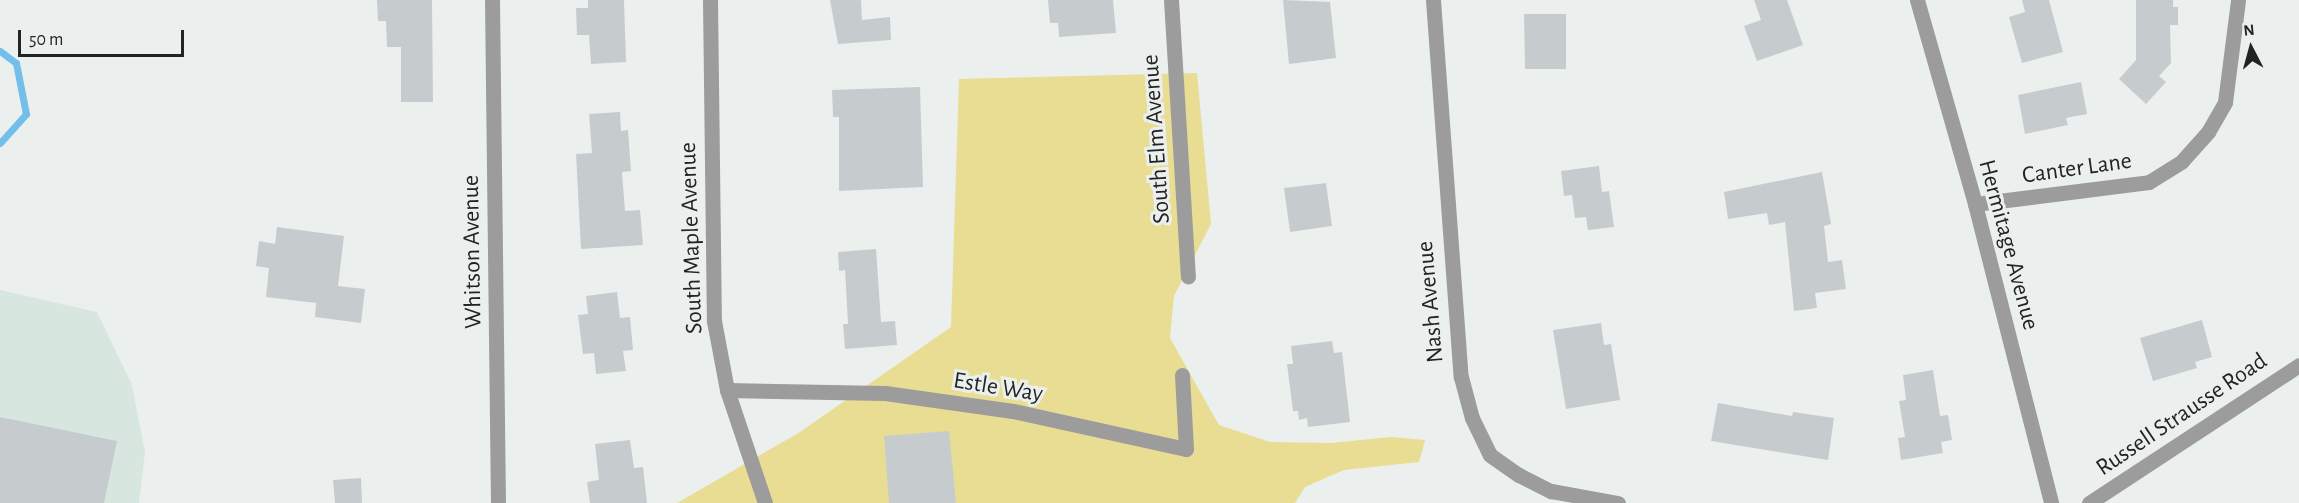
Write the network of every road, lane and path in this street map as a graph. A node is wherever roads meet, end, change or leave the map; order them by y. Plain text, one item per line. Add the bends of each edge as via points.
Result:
1 (492, 0) edge
2 (710, 0) edge
3 (1171, 0) edge
4 (1433, 0) edge
5 (1917, 0) edge
6 (2238, 0) edge
7 (1975, 204) junction
8 (1188, 276) dead end
9 (2299, 364) edge
10 (1182, 375) dead end
11 (727, 390) junction
12 (498, 503) edge
13 (765, 503) edge
14 (1618, 503) edge
15 (2051, 503) edge
16 (2089, 503) edge

1 - 12 street, Whitson Avenue
2 - 11 street, South Maple Avenue via 711,264 714,321
3 - 8 street, South Elm Avenue
4 - 14 street, Nash Avenue via 1461,377 1472,418 1490,455 1519,475 1551,491
5 - 7 street, Hermitage Avenue
6 - 7 street, Canter Lane via 2225,102 2208,132 2182,161 2149,182
7 - 15 street, Hermitage Avenue
9 - 16 street, Russell Strausse Road
10 - 11 street, Estle Way via 1186,449 1013,411 885,393
11 - 13 street, South Maple Avenue

